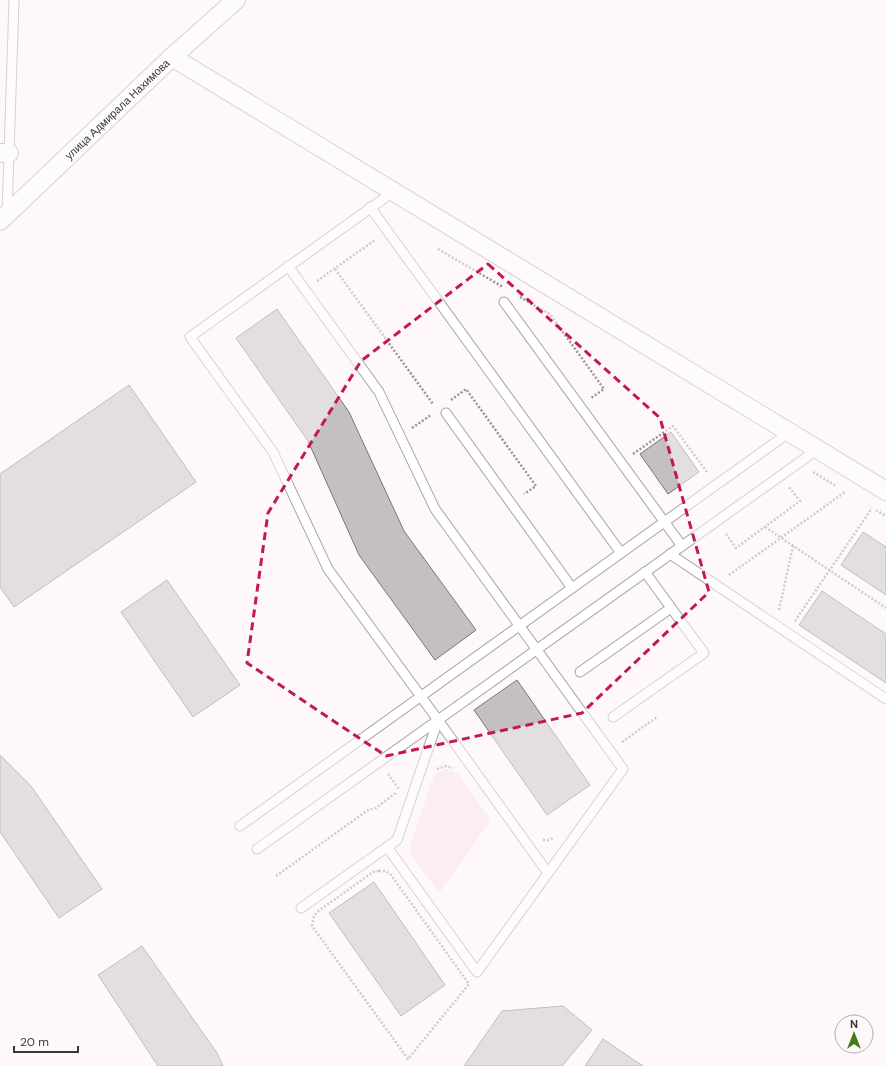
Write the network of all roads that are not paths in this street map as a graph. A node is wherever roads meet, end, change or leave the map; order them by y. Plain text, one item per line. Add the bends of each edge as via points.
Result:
1 (14, 0) edge
2 (236, 0) edge
3 (172, 57) junction
4 (4, 153) edge
5 (393, 192) junction
6 (370, 208) junction
7 (3, 218) edge
8 (288, 266) junction
9 (504, 302) dead end
10 (446, 413) dead end
11 (790, 432) junction
12 (818, 449) junction
13 (886, 490) edge
14 (665, 522) junction
15 (682, 546) junction
16 (621, 553) junction
17 (670, 554) junction
18 (645, 572) junction
19 (572, 588) junction
20 (671, 608) junction
21 (519, 626) junction
22 (536, 650) junction
23 (580, 672) dead end
24 (422, 696) junction
25 (886, 699) edge
26 (613, 717) dead end
27 (438, 720) junction
28 (240, 826) dead end
29 (387, 847) junction
30 (257, 850) dead end
31 (548, 873) junction
32 (301, 908) dead end

1 - 4 lane
2 - 3 street, улица Адмирала Нахимова
3 - 5 street
3 - 7 street, улица Адмирала Нахимова
4 - 7 lane
5 - 6 lane
5 - 11 street
6 - 8 lane
6 - 16 lane
8 - 21 lane via 379,392 435,509
8 - 24 lane via 190,337 273,452 328,569
9 - 14 lane
10 - 19 lane
11 - 12 street
11 - 14 lane
12 - 13 street
12 - 15 lane
14 - 15 lane
14 - 16 lane
15 - 17 lane
16 - 19 lane
17 - 18 lane
17 - 25 lane
18 - 20 lane
18 - 22 lane
19 - 21 lane
20 - 23 lane
20 - 26 lane via 704,653
21 - 22 lane
21 - 24 lane
22 - 27 lane
22 - 31 lane via 623,769
24 - 27 lane
24 - 28 lane
27 - 29 lane via 397,840
27 - 30 lane
27 - 31 lane
29 - 31 lane via 477,972
29 - 32 lane

